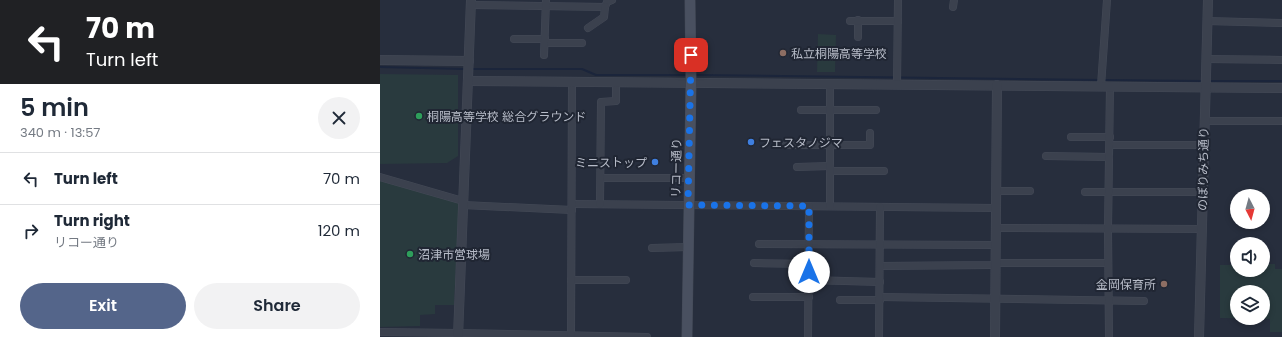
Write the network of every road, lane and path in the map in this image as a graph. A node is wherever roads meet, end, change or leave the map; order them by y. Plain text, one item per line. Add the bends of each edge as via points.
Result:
1 (612, 0) edge
2 (690, 0) edge
3 (898, 0) edge
4 (1107, 0) edge
5 (1208, 0) edge
6 (471, 3) edge
7 (546, 3) edge
8 (605, 7) junction
9 (858, 20) junction
10 (850, 21) dead end
11 (898, 21) junction
12 (1207, 21) junction
13 (1282, 23) edge
14 (588, 28) dead end
15 (858, 37) dead end
16 (514, 39) dead end
17 (545, 41) junction
18 (582, 43) dead end
19 (544, 55) dead end
20 (1206, 59) junction
21 (380, 60) edge
22 (1282, 60) edge
23 (469, 61) junction
24 (468, 80) junction
25 (572, 82) junction
26 (616, 82) junction
27 (691, 82) junction
28 (1206, 83) junction
29 (830, 84) junction
30 (897, 85) junction
31 (997, 85) junction
32 (1105, 86) junction
33 (1282, 88) edge
34 (801, 110) dead end
35 (830, 110) junction
36 (876, 110) dead end
37 (1204, 121) junction
38 (1282, 121) edge
39 (870, 133) dead end
40 (1071, 137) dead end
41 (1110, 137) junction
42 (786, 145) dead end
43 (1110, 145) junction
44 (1204, 145) junction
45 (830, 146) junction
46 (1046, 156) dead end
47 (1109, 157) junction
48 (797, 167) dead end
49 (830, 169) junction
50 (884, 170) dead end
51 (380, 176) edge
52 (600, 178) junction
53 (689, 178) junction
54 (996, 191) junction
55 (1030, 191) dead end
56 (1109, 191) junction
57 (1084, 192) dead end
58 (1203, 192) junction
59 (463, 203) junction
60 (600, 204) junction
61 (688, 205) junction
62 (809, 206) junction
63 (830, 206) junction
64 (572, 207) junction
65 (880, 207) junction
66 (996, 208) junction
67 (996, 228) junction
68 (1108, 229) junction
69 (1202, 229) junction
70 (759, 244) dead end
71 (809, 245) junction
72 (880, 245) junction
73 (996, 245) junction
74 (688, 247) junction
75 (652, 248) dead end
76 (754, 263) dead end
77 (996, 263) junction
78 (1108, 263) junction
79 (809, 264) junction
80 (880, 266) junction
81 (571, 280) junction
82 (626, 280) dead end
83 (809, 280) junction
84 (880, 282) junction
85 (753, 297) dead end
86 (809, 297) junction
87 (880, 299) junction
88 (995, 299) junction
89 (840, 300) dead end
90 (1109, 301) junction
91 (1144, 301) dead end
92 (380, 332) edge
93 (458, 335) edge
94 (571, 336) edge
95 (647, 337) edge
96 (687, 337) edge
97 (808, 337) edge
98 (880, 337) edge
99 (995, 337) edge
100 (1109, 337) edge
101 (1199, 337) edge

1 - 8 street via 607,2
2 - 27 main road, リコー通り
3 - 11 street
4 - 32 street via 1102,76
5 - 12 street, のぼりみち通り
6 - 7 street
6 - 23 street
7 - 8 street
7 - 17 street
8 - 14 street via 604,17
9 - 10 street
9 - 11 street
9 - 15 street
11 - 30 street
12 - 13 street
12 - 20 street, のぼりみち通り
16 - 17 street
17 - 18 street
17 - 19 street
20 - 22 street
20 - 28 street, のぼりみち通り
21 - 23 street
23 - 24 street
24 - 25 street
24 - 59 street
25 - 26 street
25 - 64 street
26 - 27 street
26 - 52 street via 616,102 602,102
27 - 29 street
27 - 53 main road, リコー通り
28 - 32 street
28 - 33 street
28 - 37 street, のぼりみち通り
29 - 30 street
29 - 35 street
30 - 31 street
31 - 32 street
31 - 54 street
32 - 41 street
34 - 35 street
35 - 36 street
35 - 45 street
37 - 38 street
37 - 44 street, のぼりみち通り
39 - 45 street via 870,145
40 - 41 street
41 - 43 street
42 - 45 street
43 - 44 street
43 - 47 street
44 - 58 street, のぼりみち通り
45 - 49 street
46 - 47 street
47 - 56 street
48 - 49 street
49 - 50 street
49 - 63 street
51 - 59 street
52 - 53 street
52 - 60 street
53 - 61 main road, リコー通り
54 - 55 street
54 - 66 street
56 - 57 street
56 - 58 street
56 - 68 street
58 - 69 street, のぼりみち通り
59 - 64 street
59 - 93 street
60 - 61 street
60 - 64 street
61 - 62 street
61 - 74 main road, リコー通り
62 - 63 street
62 - 71 street
63 - 65 street
64 - 81 street
65 - 66 street
65 - 72 street
66 - 67 street
67 - 68 street
67 - 73 street
68 - 69 street
68 - 78 street
69 - 101 street, のぼりみち通り
70 - 71 street
71 - 72 street
71 - 79 street
72 - 73 street
72 - 80 street
73 - 77 street
74 - 75 street
74 - 96 main road, リコー通り
76 - 79 street
77 - 78 street
77 - 80 street
77 - 88 street
78 - 90 street
79 - 83 street
80 - 84 street
81 - 82 street
81 - 94 street
83 - 84 street
83 - 86 street
84 - 87 street
85 - 86 street
86 - 97 street
87 - 88 street
87 - 89 street
87 - 98 street
88 - 90 street
88 - 99 street
90 - 91 street
90 - 100 street
92 - 93 street
93 - 94 street
94 - 95 street

